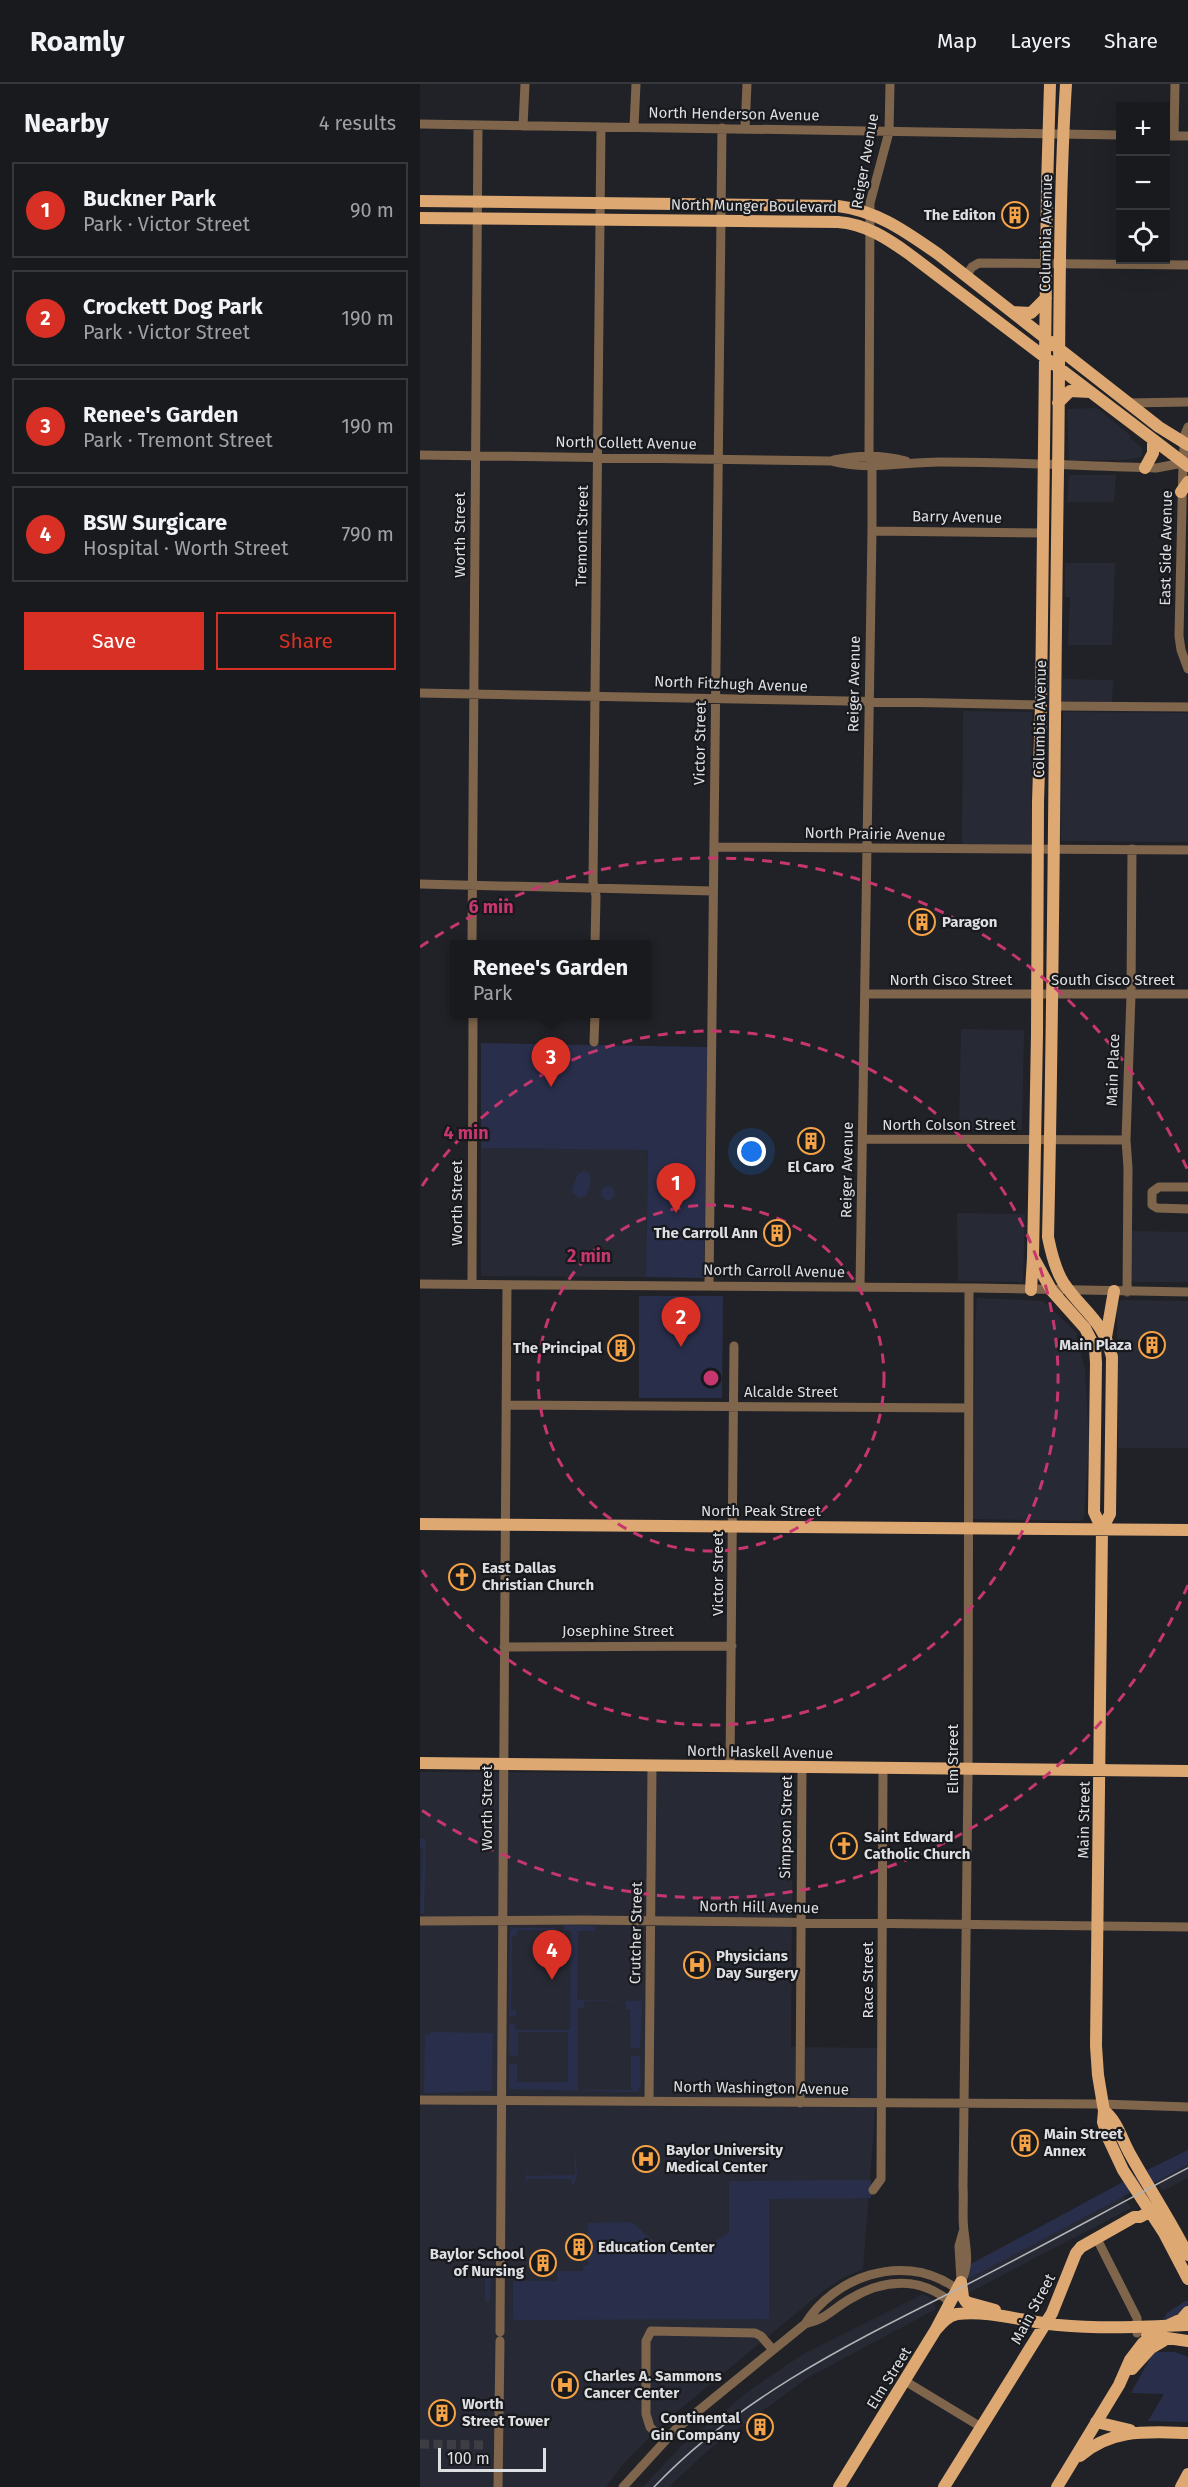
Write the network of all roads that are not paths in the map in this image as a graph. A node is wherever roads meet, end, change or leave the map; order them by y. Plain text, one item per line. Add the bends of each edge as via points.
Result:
1 (525, 84) edge
2 (636, 84) edge
3 (747, 84) edge
4 (890, 84) edge
5 (1050, 84) edge
6 (1066, 84) edge
7 (1175, 84) edge
8 (420, 124) edge
9 (478, 125) junction
10 (523, 126) junction
11 (601, 127) junction
12 (634, 127) junction
13 (722, 128) junction
14 (745, 129) junction
15 (889, 132) junction
16 (1048, 133) junction
17 (1063, 133) junction
18 (1116, 135) edge
19 (1170, 136) edge
20 (1188, 136) edge
21 (420, 201) edge
22 (477, 202) junction
23 (600, 203) junction
24 (720, 205) junction
25 (870, 212) junction
26 (420, 218) edge
27 (478, 219) junction
28 (600, 219) junction
29 (720, 221) junction
30 (871, 230) junction
31 (1046, 264) junction
32 (1060, 265) junction
33 (1188, 265) edge
34 (966, 276) junction
35 (1046, 298) junction
36 (1011, 312) junction
37 (1045, 338) junction
38 (1059, 349) junction
39 (1045, 357) junction
40 (1059, 367) junction
41 (1094, 393) junction
42 (1188, 402) edge
43 (1058, 403) junction
44 (1127, 403) junction
45 (1132, 423) junction
46 (1188, 427) edge
47 (1153, 440) junction
48 (1186, 445) edge
49 (420, 455) edge
50 (476, 456) junction
51 (598, 457) junction
52 (718, 460) junction
53 (870, 461) junction
54 (1044, 464) junction
55 (1186, 464) edge
56 (1059, 465) junction
57 (1145, 468) junction
58 (1185, 487) edge
59 (872, 531) junction
60 (1043, 533) junction
61 (1042, 604) junction
62 (1056, 605) junction
63 (1188, 669) edge
64 (420, 693) edge
65 (474, 694) junction
66 (596, 696) junction
67 (715, 697) junction
68 (869, 703) junction
69 (1041, 705) junction
70 (1055, 706) junction
71 (1188, 707) edge
72 (714, 847) junction
73 (1053, 848) junction
74 (867, 849) junction
75 (1132, 849) junction
76 (1037, 850) junction
77 (1188, 850) edge
78 (420, 884) edge
79 (472, 886) junction
80 (594, 889) junction
81 (713, 891) junction
82 (472, 940) edge
83 (595, 940) edge
84 (865, 994) junction
85 (1188, 994) edge
86 (1038, 995) junction
87 (1053, 995) junction
88 (1131, 995) junction
89 (472, 1018) edge
90 (595, 1018) edge
91 (594, 1042) dead end
92 (863, 1139) junction
93 (1126, 1140) junction
94 (1035, 1141) junction
95 (1050, 1141) junction
96 (1188, 1187) edge
97 (1188, 1209) edge
98 (1033, 1257) junction
99 (420, 1284) edge
100 (472, 1284) junction
101 (507, 1285) junction
102 (709, 1286) junction
103 (860, 1287) junction
104 (969, 1288) junction
105 (1031, 1290) junction
106 (1052, 1291) junction
107 (1070, 1291) junction
108 (1114, 1291) junction
109 (1127, 1292) junction
110 (1188, 1292) edge
111 (1106, 1337) junction
112 (734, 1346) dead end
113 (1096, 1388) junction
114 (1112, 1388) junction
115 (506, 1405) junction
116 (733, 1406) junction
117 (968, 1408) junction
118 (420, 1524) edge
119 (505, 1525) junction
120 (733, 1526) junction
121 (968, 1528) junction
122 (1102, 1529) junction
123 (1188, 1530) edge
124 (732, 1646) junction
125 (504, 1647) junction
126 (420, 1762) edge
127 (503, 1764) junction
128 (652, 1766) junction
129 (730, 1766) junction
130 (802, 1768) junction
131 (883, 1768) junction
132 (968, 1770) junction
133 (1100, 1771) junction
134 (1188, 1772) edge
135 (420, 1921) edge
136 (502, 1921) junction
137 (651, 1922) junction
138 (800, 1923) junction
139 (884, 1923) junction
140 (967, 1925) junction
141 (1097, 1926) junction
142 (1188, 1927) edge
143 (420, 2100) edge
144 (501, 2100) junction
145 (649, 2101) junction
146 (800, 2103) junction
147 (882, 2104) junction
148 (964, 2105) junction
149 (1188, 2107) edge
150 (1103, 2108) junction
151 (1133, 2186) junction
152 (873, 2190) dead end
153 (1155, 2208) junction
154 (1134, 2217) junction
155 (1096, 2237) junction
156 (1188, 2254) edge
157 (1188, 2279) edge
158 (915, 2283) junction
159 (956, 2283) junction
160 (950, 2302) junction
161 (1188, 2312) edge
162 (1019, 2318) junction
163 (1045, 2323) junction
164 (805, 2324) junction
165 (1188, 2325) edge
166 (1166, 2326) junction
167 (1137, 2330) junction
168 (935, 2331) junction
169 (1153, 2337) junction
170 (1167, 2339) junction
171 (1188, 2341) edge
172 (1188, 2349) edge
173 (773, 2350) junction
174 (904, 2381) junction
175 (1119, 2385) junction
176 (1096, 2422) junction
177 (981, 2427) junction
178 (1137, 2432) junction
179 (1188, 2433) edge
180 (664, 2441) junction
181 (487, 2445) tunnel mouth
182 (498, 2445) junction
183 (1070, 2465) junction
184 (1188, 2474) edge
185 (498, 2487) edge
186 (623, 2487) edge
187 (839, 2487) edge
188 (944, 2487) edge
189 (1057, 2487) edge
190 (1181, 2487) edge

1 - 10 street
2 - 12 street
3 - 14 street
4 - 15 street, Reiger Avenue
5 - 16 main road, Columbia Avenue
6 - 17 main road, Columbia Avenue
7 - 19 street
8 - 9 street, North Henderson Avenue
9 - 10 street, North Henderson Avenue
9 - 22 street, Worth Street
10 - 11 street, North Henderson Avenue
11 - 12 street, North Henderson Avenue
11 - 23 street, Tremont Street
12 - 13 street, North Henderson Avenue
13 - 14 street, North Henderson Avenue
13 - 24 street, Victor Street
14 - 15 street, North Henderson Avenue
15 - 16 street, North Henderson Avenue
15 - 25 street, Reiger Avenue
16 - 17 street, North Henderson Avenue
16 - 31 main road, Columbia Avenue
17 - 18 street, North Henderson Avenue
17 - 32 main road, Columbia Avenue
19 - 20 street
21 - 22 main road, North Munger Boulevard
22 - 23 main road, North Munger Boulevard
22 - 27 street, Worth Street
23 - 24 main road, North Munger Boulevard
23 - 28 street, Tremont Street
24 - 25 main road, North Munger Boulevard via 838,206
24 - 29 street, Victor Street
25 - 30 street, Reiger Avenue
25 - 34 main road, North Munger Boulevard via 900,227
26 - 27 main road, North Munger Boulevard
27 - 28 main road, North Munger Boulevard
27 - 50 street, Worth Street
28 - 29 main road, North Munger Boulevard
28 - 51 street, Tremont Street
29 - 30 main road, North Munger Boulevard via 838,222
29 - 52 street, Victor Street
30 - 39 main road, North Munger Boulevard via 909,254
30 - 53 street, Reiger Avenue
31 - 32 street
31 - 34 street via 979,263
31 - 35 main road, Columbia Avenue
32 - 33 street
32 - 38 main road, Columbia Avenue
34 - 36 main road, North Munger Boulevard
35 - 36 main road via 1031,313
35 - 37 main road, Columbia Avenue
36 - 37 main road, North Munger Boulevard
37 - 38 main road, North Munger Boulevard
37 - 39 main road, Columbia Avenue
38 - 40 main road, Columbia Avenue
38 - 44 main road, North Munger Boulevard
39 - 40 main road, North Munger Boulevard
39 - 54 main road, Columbia Avenue
40 - 41 main road, North Munger Boulevard
40 - 43 main road, Columbia Avenue
41 - 43 main road via 1070,391
41 - 45 main road, North Munger Boulevard
42 - 44 street
43 - 56 main road, Columbia Avenue
44 - 48 main road, North Munger Boulevard
45 - 47 main road
45 - 48 main road
46 - 48 street, East Side Avenue
47 - 55 main road
47 - 57 main road via 1153,453
48 - 55 street, East Side Avenue
49 - 50 street, North Collett Avenue
50 - 51 street, North Collett Avenue
50 - 65 street, Worth Street
51 - 52 street, North Collett Avenue
51 - 66 street, Tremont Street
52 - 53 street, North Collett Avenue via 831,461 847,457
52 - 67 street, Victor Street
53 - 54 street, North Collett Avenue via 893,458 908,462
53 - 59 street, Reiger Avenue
54 - 56 street, North Collett Avenue
54 - 60 main road, Columbia Avenue
55 - 57 street, North Collett Avenue
55 - 58 street, East Side Avenue
56 - 57 street, North Collett Avenue
56 - 62 main road, Columbia Avenue
58 - 63 street, East Side Avenue via 1179,636
59 - 60 street, Barry Avenue
59 - 68 street, Reiger Avenue
60 - 61 main road, Columbia Avenue
61 - 62 main road
61 - 69 main road, Columbia Avenue
62 - 70 main road, Columbia Avenue
64 - 65 street, North Fitzhugh Avenue
65 - 66 street, North Fitzhugh Avenue
65 - 79 street, Worth Street
66 - 67 street, North Fitzhugh Avenue
66 - 80 street, Tremont Street
67 - 68 street, North Fitzhugh Avenue
67 - 72 street, Victor Street
68 - 69 street, North Fitzhugh Avenue
68 - 74 street, Reiger Avenue
69 - 70 main road
69 - 76 main road, Columbia Avenue
70 - 71 street
70 - 73 main road, Columbia Avenue
72 - 74 street, North Prairie Avenue
72 - 81 street, Victor Street
73 - 75 street, North Prairie Avenue
73 - 76 street, North Prairie Avenue
73 - 87 main road, Columbia Avenue
74 - 76 street, North Prairie Avenue
74 - 84 street, Reiger Avenue
75 - 77 street, North Prairie Avenue
75 - 88 street, Main Place
76 - 86 main road, Columbia Avenue
78 - 79 street
79 - 80 street
79 - 82 street, Worth Street
80 - 81 street
80 - 83 street, Tremont Street
81 - 102 street, Victor Street
84 - 86 street, North Cisco Street
84 - 92 street, Reiger Avenue
85 - 88 street, South Cisco Street
86 - 87 street, South Cisco Street
86 - 94 main road, Columbia Avenue
87 - 88 street, South Cisco Street
87 - 95 main road, Columbia Avenue
88 - 93 street, Main Place
89 - 100 street, Worth Street
90 - 91 street
92 - 94 street, North Colson Street
92 - 103 street, Reiger Avenue
93 - 95 street, North Colson Street
93 - 109 street, Main Place
94 - 95 street, North Colson Street
94 - 98 main road, Columbia Avenue
95 - 107 main road, Columbia Avenue via 1048,1237 1057,1268
96 - 97 street via 1159,1186 1152,1192 1152,1205
98 - 105 main road, Columbia Avenue
98 - 106 main road
99 - 100 street, North Carroll Avenue
100 - 101 street, North Carroll Avenue
101 - 102 street, North Carroll Avenue
101 - 115 street, Worth Street
102 - 103 street, North Carroll Avenue
103 - 104 street, North Carroll Avenue
104 - 105 street, North Carroll Avenue
104 - 117 street, Elm Street
105 - 106 street, North Carroll Avenue
106 - 107 street, North Carroll Avenue
106 - 113 main road, Main Street via 1077,1317 1095,1348
107 - 108 street, North Carroll Avenue
107 - 111 main road, Columbia Avenue
108 - 109 street, North Carroll Avenue
108 - 111 main road
109 - 110 street, North Carroll Avenue
111 - 114 main road, Main Street via 1112,1357
112 - 116 street, Victor Street
113 - 114 main road
113 - 122 main road, Main Street via 1094,1512
114 - 122 main road, Main Street via 1110,1514
115 - 116 street, Alcalde Street
115 - 119 street, Worth Street
116 - 117 street, Alcalde Street
116 - 120 street, Victor Street
117 - 121 street, Elm Street
118 - 119 main road, North Peak Street
119 - 120 main road, North Peak Street
119 - 125 street, Worth Street
120 - 121 main road, North Peak Street
120 - 124 street, Victor Street
121 - 122 main road, North Peak Street
121 - 132 street, Elm Street
122 - 123 main road, North Peak Street
122 - 133 main road, Main Street
124 - 125 street, Josephine Street
124 - 129 street, Victor Street
125 - 127 street, Worth Street
126 - 127 main road, North Haskell Avenue
127 - 128 main road, North Haskell Avenue
127 - 136 street, Worth Street
128 - 129 main road, North Haskell Avenue
128 - 137 street, Crutcher Street
129 - 130 main road, North Haskell Avenue
130 - 131 main road, North Haskell Avenue
130 - 138 street, Simpson Street
131 - 132 main road, North Haskell Avenue
131 - 139 street, Race Street
132 - 133 main road, North Haskell Avenue
132 - 140 street, Elm Street
133 - 134 main road, North Haskell Avenue
133 - 141 main road, Main Street
135 - 136 street, North Hill Avenue
136 - 137 street, North Hill Avenue
136 - 144 street, Worth Street
137 - 138 street, North Hill Avenue
137 - 145 street, Crutcher Street
138 - 139 street, North Hill Avenue
138 - 146 street, Simpson Street
139 - 140 street, North Hill Avenue
139 - 147 street, Race Street
140 - 141 street, North Hill Avenue
140 - 148 street, Elm Street
141 - 142 street, North Hill Avenue
141 - 150 main road, Main Street via 1096,2046
143 - 144 street, North Washington Avenue
144 - 145 street, North Washington Avenue
144 - 182 street, Worth Street
145 - 146 street, North Washington Avenue
146 - 147 street, North Washington Avenue
147 - 148 street, North Washington Avenue
147 - 152 street, Race Street via 881,2179
148 - 150 street, North Washington Avenue
148 - 159 street, Elm Street via 964,2230
149 - 150 street, North Washington Avenue
150 - 151 main road, Main Street via 1109,2140
150 - 153 main road, Main Street via 1112,2117
151 - 153 main road, Main Street
151 - 154 main road via 1138,2205
153 - 154 main road, Main Street via 1144,2216
153 - 156 main road
153 - 157 main road
154 - 155 main road, Main Street
155 - 163 main road, Main Street via 1076,2253
155 - 167 street via 1137,2318
158 - 159 street
158 - 160 street
158 - 164 street via 896,2282 870,2289 822,2319
159 - 160 main road, Elm Street
159 - 162 main road via 968,2304
159 - 164 street via 911,2271 875,2273 835,2292 814,2309
160 - 168 main road, Elm Street
161 - 166 main road
162 - 163 main road
162 - 168 main road via 954,2315
163 - 167 main road
163 - 177 main road, Main Street
164 - 173 street
165 - 166 main road
166 - 167 main road
167 - 169 main road
168 - 174 main road, Elm Street
169 - 170 main road
169 - 175 main road via 1138,2348
170 - 171 main road
170 - 172 main road
170 - 175 main road via 1150,2348
173 - 180 street
173 - 180 street via 755,2333 648,2333 646,2414 650,2427
174 - 177 street
174 - 187 main road, Elm Street
175 - 176 main road
176 - 178 main road
176 - 183 main road
177 - 188 main road, Main Street
178 - 179 main road
178 - 183 main road via 1097,2442
180 - 186 street
181 - 182 street
182 - 185 street, Worth Street
183 - 189 main road
184 - 190 main road

